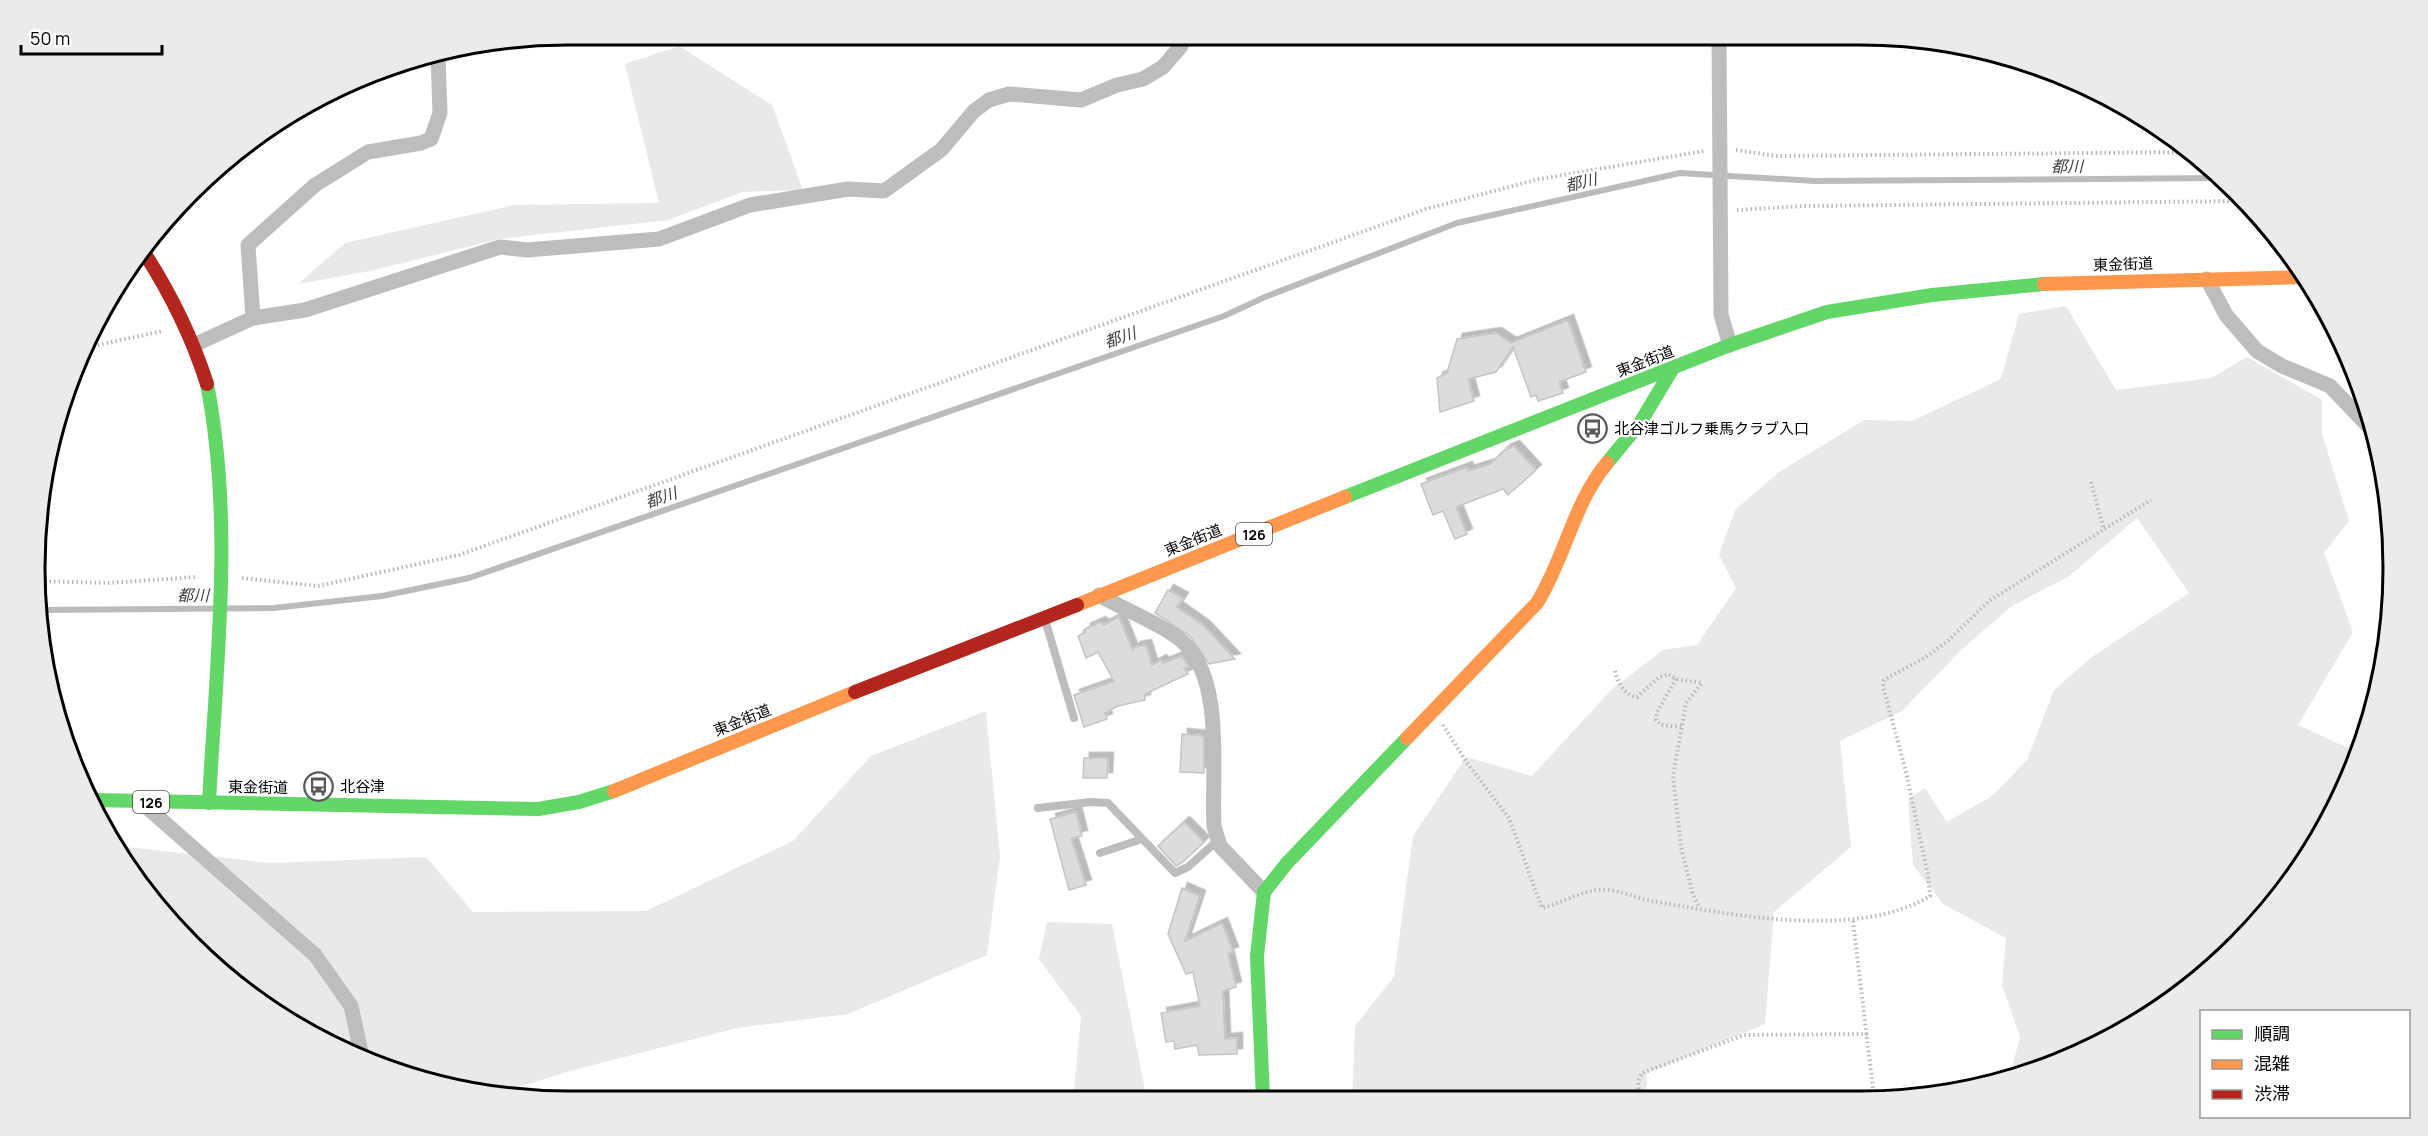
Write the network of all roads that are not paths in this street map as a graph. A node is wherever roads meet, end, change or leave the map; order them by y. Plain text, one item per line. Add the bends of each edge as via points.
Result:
1 (1182, 45) edge
2 (1719, 45) edge
3 (438, 62) edge
4 (147, 258) edge
5 (2295, 277) edge
6 (2207, 279) junction
7 (253, 318) junction
8 (196, 344) junction
9 (1731, 345) junction
10 (1672, 368) junction
11 (2360, 418) edge
12 (1099, 595) junction
13 (1045, 618) junction
14 (1074, 718) dead end
15 (100, 800) edge
16 (141, 801) junction
17 (209, 803) junction
18 (1038, 808) dead end
19 (1142, 839) junction
20 (1218, 840) junction
21 (1100, 853) dead end
22 (1264, 892) junction
23 (360, 1047) edge
24 (1263, 1091) edge

1 - 7 street via 1163,67 1143,80 1117,85 1081,100 1009,94 989,100 974,111 941,150 884,190 848,189 750,205 659,239 527,250 500,247 305,310
2 - 9 street via 1721,315
3 - 7 street via 440,113 431,139 368,152 315,185 248,245
4 - 8 main road via 176,302
5 - 6 main road, 東金街道 / 126
6 - 9 main road, 東金街道 / 126 via 2066,282 1932,295 1827,312
6 - 11 street via 2226,315 2258,351 2330,386
7 - 8 street
8 - 17 main road via 209,388 221,467 221,567
9 - 10 main road, 東金街道 / 126
10 - 12 main road, 東金街道 / 126
10 - 22 main road via 1640,423 1593,480 1553,577 1537,603 1287,863
12 - 13 main road, 東金街道 / 126
12 - 20 street via 1185,644 1199,666 1211,697 1214,826
13 - 14 lane
13 - 17 main road, 東金街道 / 126 via 579,802 538,809
15 - 16 main road, 東金街道 / 126
16 - 17 main road, 東金街道 / 126
16 - 23 street via 315,955 351,1006
18 - 19 lane via 1108,803
19 - 20 lane via 1174,873 1188,867
19 - 21 lane
20 - 22 street
22 - 24 main road via 1257,956

